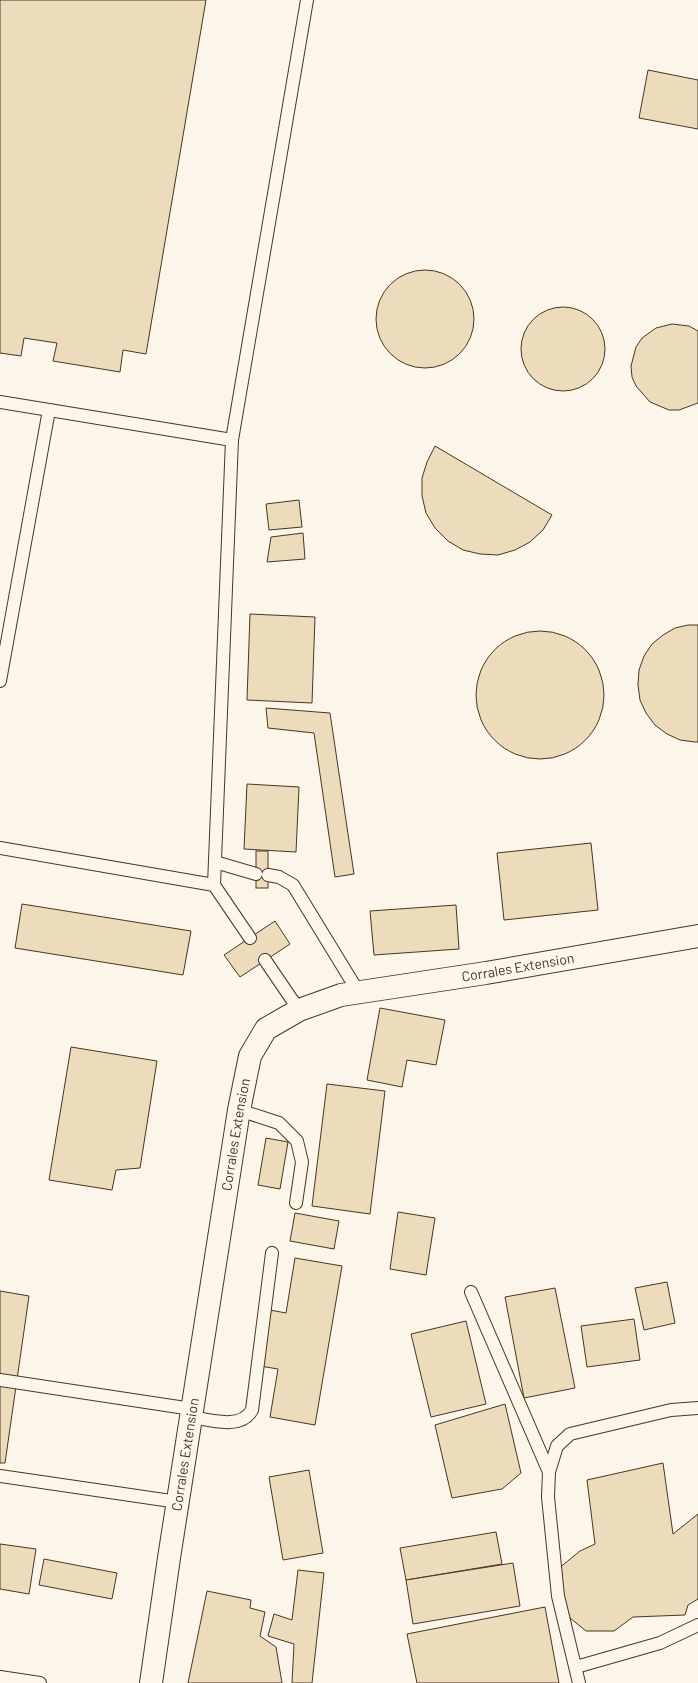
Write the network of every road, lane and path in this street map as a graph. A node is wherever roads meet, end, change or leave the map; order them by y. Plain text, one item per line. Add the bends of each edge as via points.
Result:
1 (307, 0) edge
2 (0, 402) edge
3 (49, 410) junction
4 (232, 440) junction
5 (0, 681) edge
6 (0, 848) edge
7 (215, 862) junction
8 (214, 885) junction
9 (698, 936) edge
10 (250, 938) dead end
11 (265, 960) dead end
12 (359, 993) junction
13 (299, 1010) junction
14 (239, 1110) junction
15 (296, 1203) dead end
16 (272, 1253) dead end
17 (471, 1292) dead end
18 (0, 1380) edge
19 (698, 1408) edge
20 (192, 1413) junction
21 (549, 1472) junction
22 (0, 1476) edge
23 (178, 1502) junction
24 (698, 1625) edge
25 (576, 1666) junction
26 (0, 1677) edge
27 (40, 1683) edge
28 (151, 1683) edge
29 (579, 1683) edge

1 - 4 lane
2 - 3 lane
3 - 4 lane
3 - 5 lane
4 - 7 lane
6 - 8 lane
7 - 8 lane
7 - 12 lane via 279,877 293,885
8 - 10 lane
9 - 12 main road, Corrales Extension
11 - 13 lane
12 - 13 main road, Corrales Extension via 341,996
13 - 14 main road, Corrales Extension via 266,1029 250,1056
14 - 15 lane via 279,1123 297,1141 302,1162
14 - 20 main road, Corrales Extension
16 - 20 lane via 252,1410 248,1417 236,1422
17 - 21 lane
18 - 20 lane
19 - 21 lane via 671,1410 570,1434 557,1446
20 - 23 main road, Corrales Extension
21 - 25 lane via 548,1497 558,1596
22 - 23 lane
23 - 28 main road, Corrales Extension
24 - 25 lane via 660,1643
25 - 29 lane
26 - 27 lane

